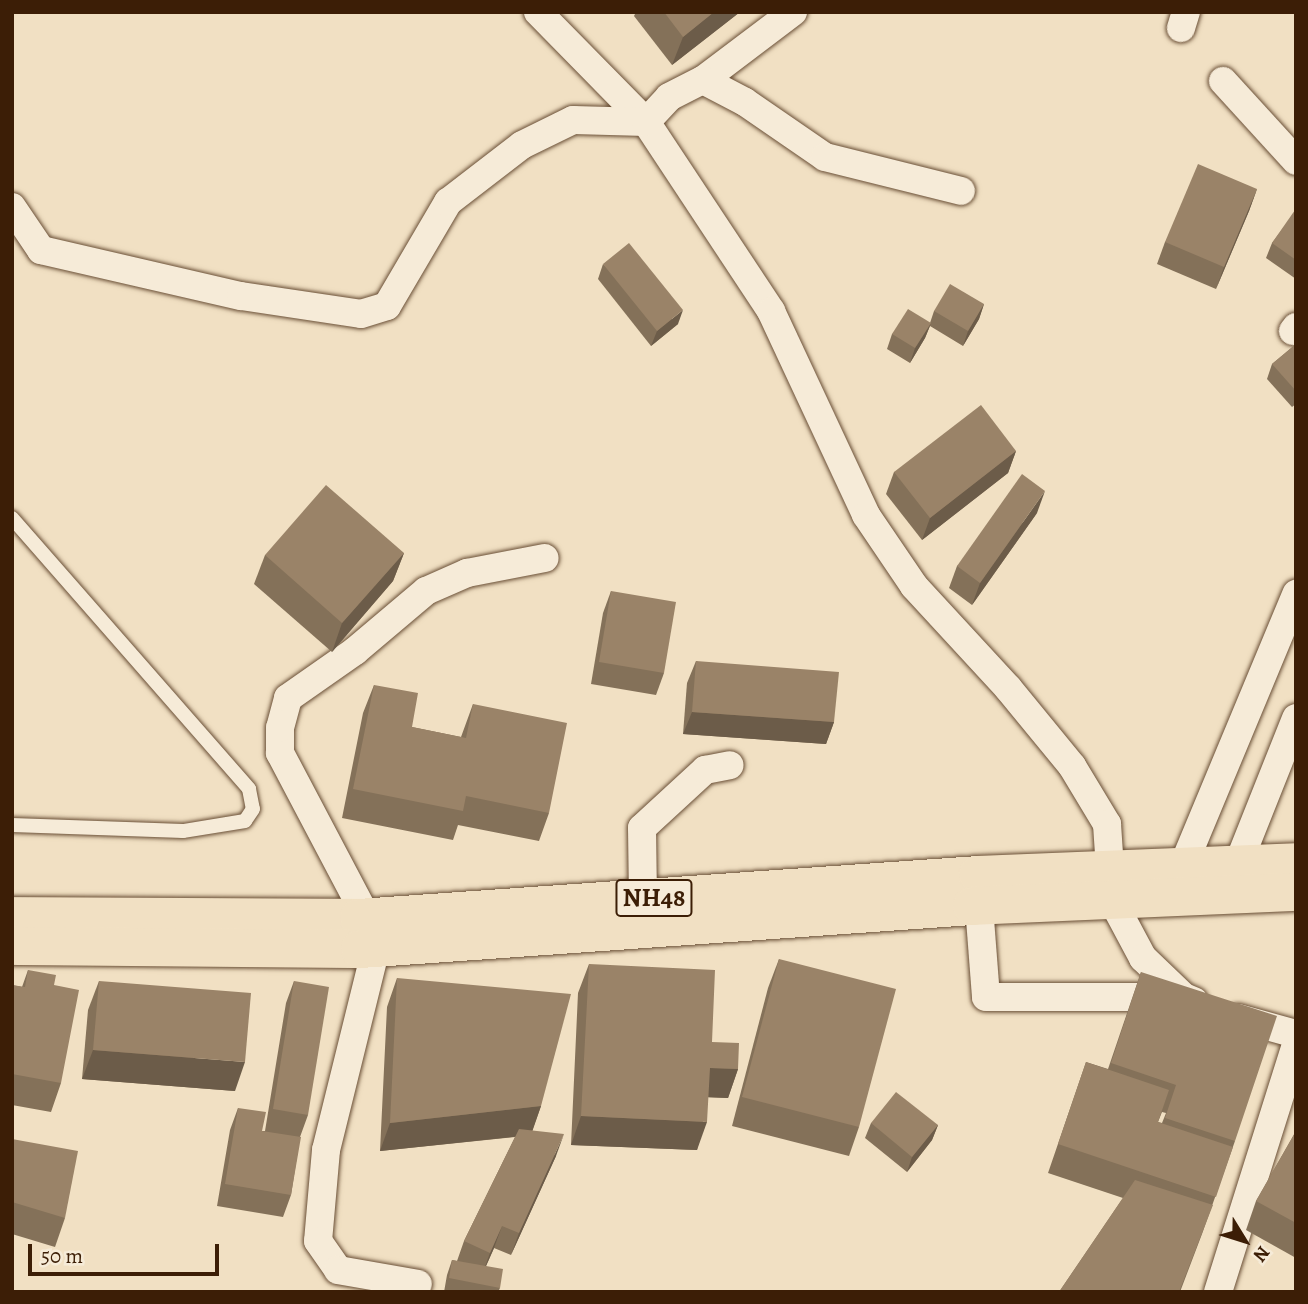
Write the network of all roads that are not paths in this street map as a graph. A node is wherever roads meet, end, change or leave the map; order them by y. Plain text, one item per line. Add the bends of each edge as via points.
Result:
1 (538, 12) edge
2 (793, 12) edge
3 (703, 80) junction
4 (1223, 81) dead end
5 (646, 122) junction
6 (1296, 161) edge
7 (961, 191) dead end
8 (12, 207) edge
9 (12, 518) edge
10 (545, 558) dead end
11 (1296, 594) edge
12 (1296, 718) edge
13 (730, 765) dead end
14 (12, 825) edge
15 (1296, 862) edge
16 (1238, 864) junction
17 (1183, 866) junction
18 (1110, 884) junction
19 (1296, 892) edge
20 (643, 899) junction
21 (979, 906) junction
22 (12, 916) edge
23 (571, 919) junction
24 (372, 933) junction
25 (12, 946) edge
26 (1184, 997) junction
27 (1296, 1034) edge
28 (1296, 1045) edge
29 (418, 1284) dead end
30 (1218, 1292) edge

1 - 5 street
2 - 3 street
3 - 5 street via 669,97
3 - 7 street via 745,102 825,157
4 - 6 street
5 - 8 street via 573,120 522,145 448,202 387,306 361,314 241,296 41,250
5 - 18 street via 771,311 866,515 914,586 1072,766 1107,824
9 - 14 lane via 249,789 253,809 246,821 183,831
10 - 24 street via 467,573 426,591 355,651 288,698 280,728 280,753
11 - 17 street
12 - 16 street
13 - 20 street via 705,770 642,828
15 - 16 highway, NH48
16 - 17 highway, NH48
17 - 18 highway, NH48
18 - 19 highway, NH48
18 - 20 highway, NH48
18 - 21 highway, NH48
18 - 26 street via 1143,958
20 - 23 highway, NH48
21 - 23 highway, NH48
21 - 26 street via 986,997
22 - 24 highway, NH48
23 - 24 highway, NH48
24 - 25 highway, NH48
24 - 29 street via 326,1150 317,1241 338,1270
26 - 27 street
28 - 30 street

